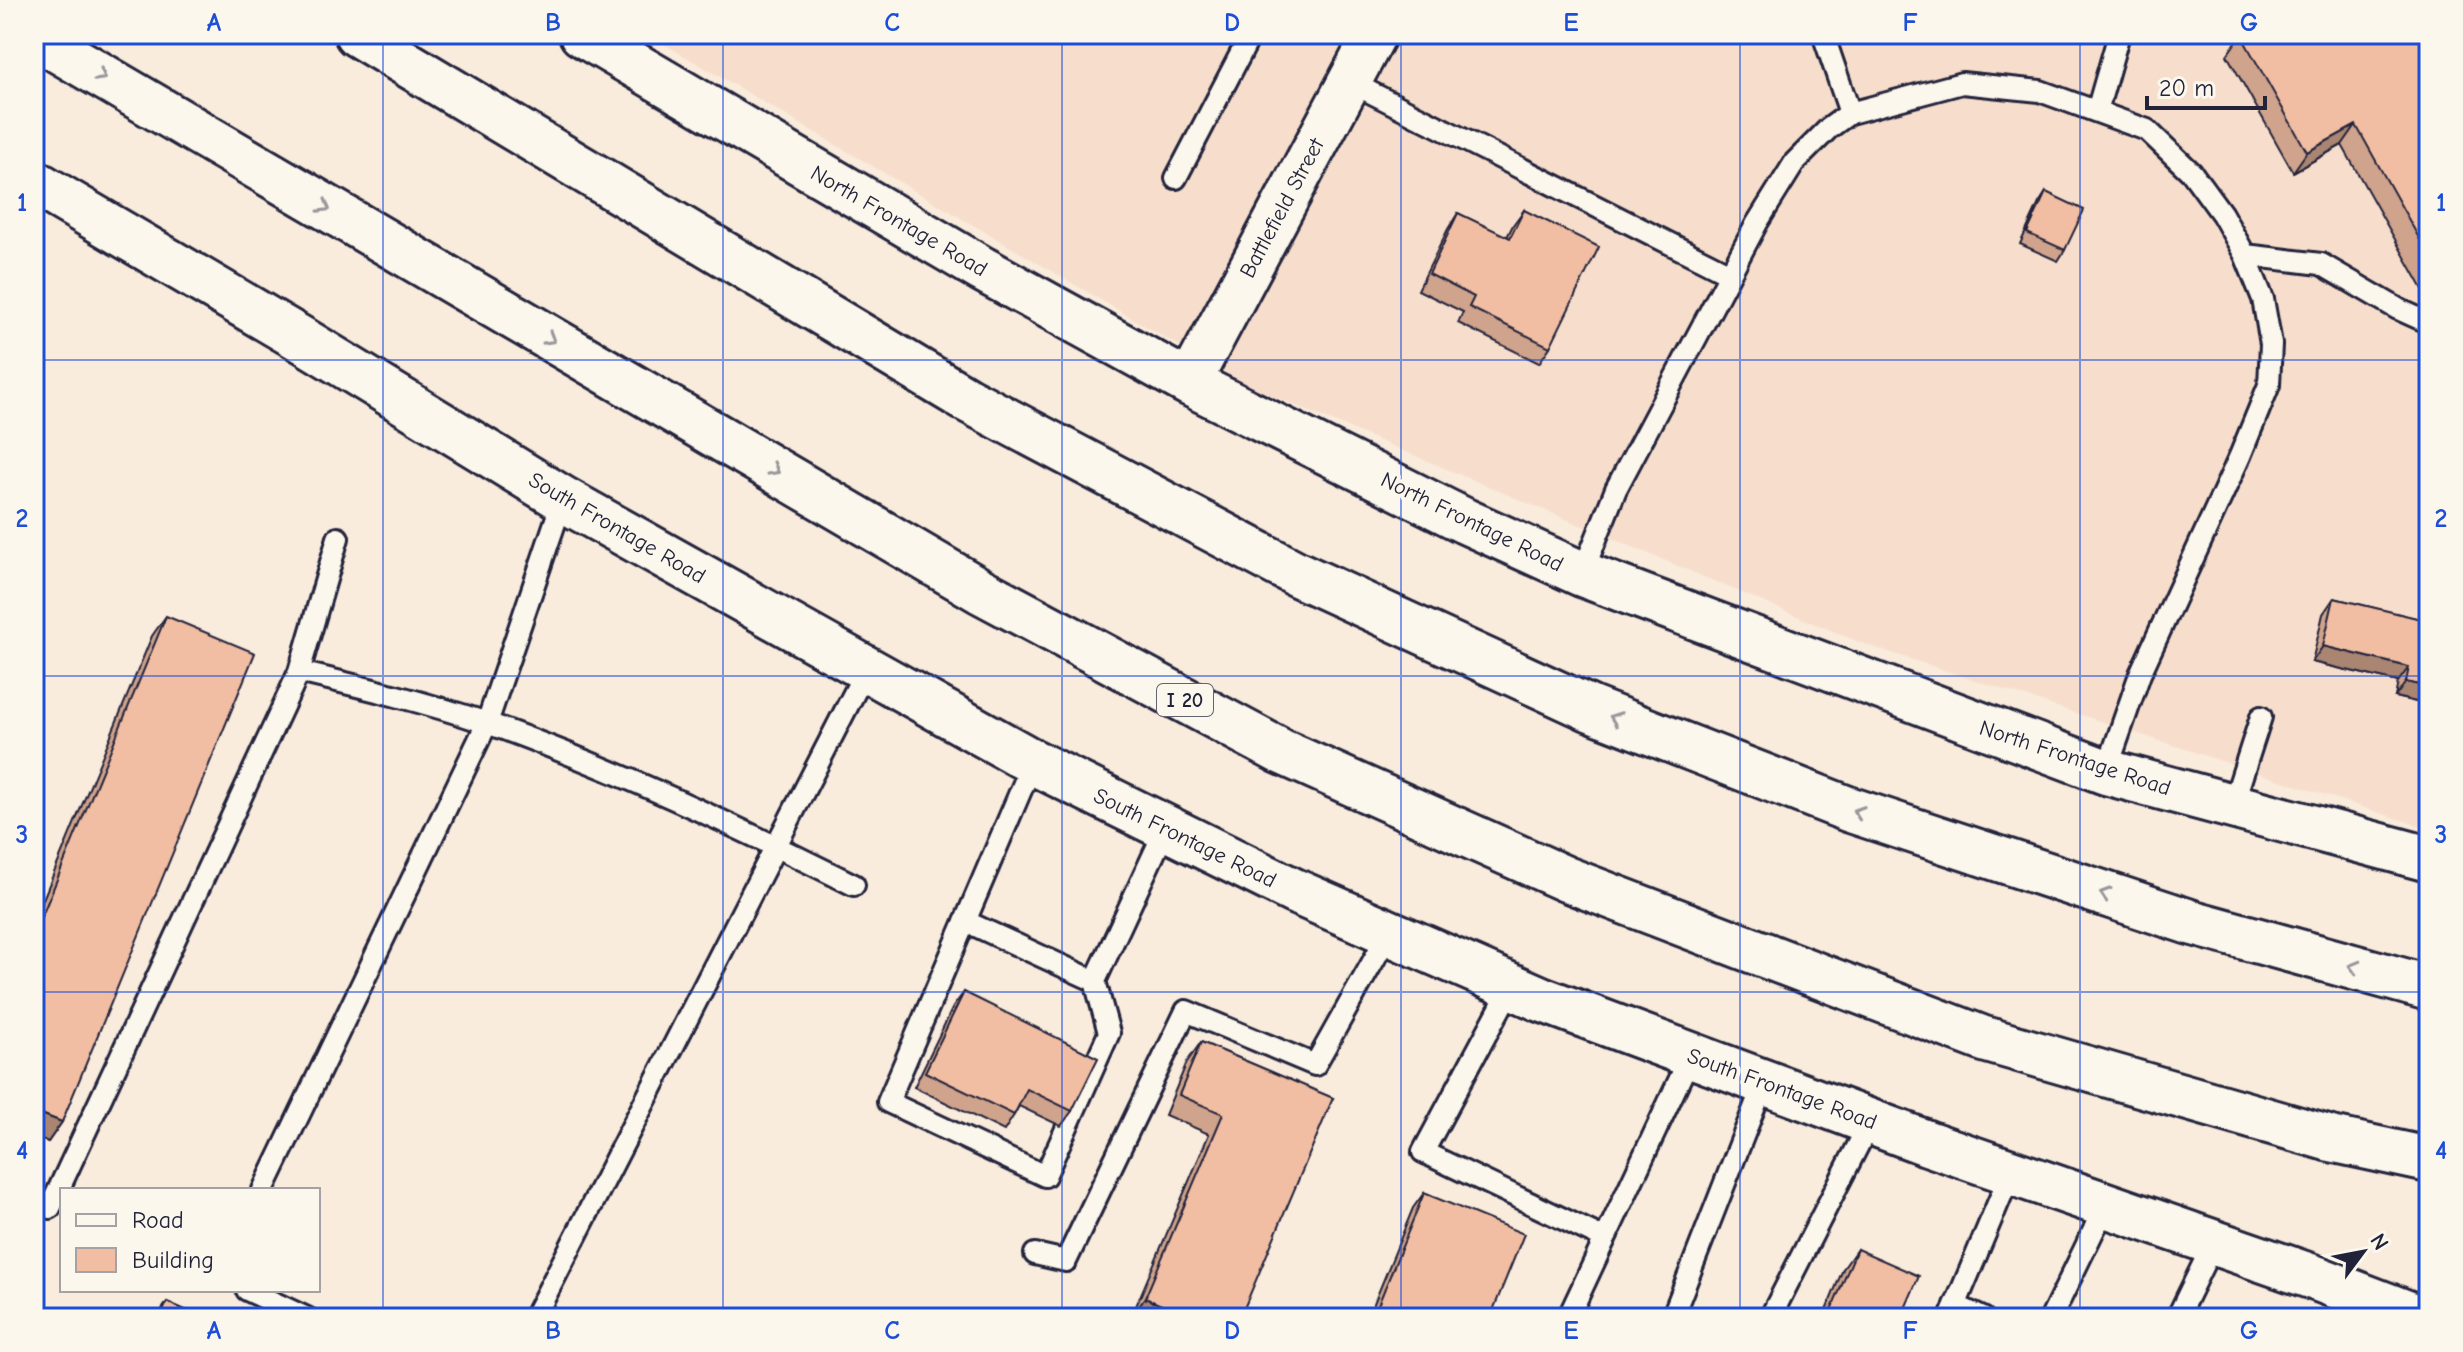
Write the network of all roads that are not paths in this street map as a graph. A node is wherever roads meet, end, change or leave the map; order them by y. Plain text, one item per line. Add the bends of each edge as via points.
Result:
1 (357, 34) edge
2 (582, 34) edge
3 (1251, 34) edge
4 (1375, 34) edge
5 (1823, 34) edge
6 (2119, 34) edge
7 (34, 36) edge
8 (1350, 82) junction
9 (2097, 111) junction
10 (1850, 113) junction
11 (1176, 178) dead end
12 (34, 182) edge
13 (2245, 255) junction
14 (1730, 274) junction
15 (2429, 323) edge
16 (1189, 383) junction
17 (563, 499) junction
18 (338, 538) dead end
19 (1582, 574) junction
20 (867, 668) junction
21 (299, 672) junction
22 (2261, 717) dead end
23 (487, 723) junction
24 (1033, 762) junction
25 (2106, 772) junction
26 (2232, 807) junction
27 (1166, 828) junction
28 (776, 846) junction
29 (2429, 859) edge
30 (854, 885) dead end
31 (965, 921) junction
32 (1389, 933) junction
33 (1095, 981) junction
34 (1512, 986) junction
35 (2429, 988) edge
36 (1691, 1055) junction
37 (1764, 1083) junction
38 (1870, 1122) junction
39 (2429, 1160) edge
40 (2011, 1172) junction
41 (264, 1188) edge
42 (2106, 1205) junction
43 (49, 1207) edge
44 (1605, 1239) junction
45 (2214, 1242) junction
46 (1035, 1254) dead end
47 (251, 1292) edge
48 (1952, 1311) edge
49 (307, 1318) edge
50 (534, 1318) edge
51 (1568, 1318) edge
52 (1672, 1318) edge
53 (1770, 1318) edge
54 (1983, 1318) edge
55 (2051, 1318) edge
56 (2177, 1318) edge
57 (2420, 1318) edge

35 -> 1 main road via 2190,922 1848,809 1591,709 1297,574 966,399
2 - 16 main road, North Frontage Road via 982,269
3 - 11 lane
4 - 8 street, Battlefield Street
5 - 10 lane
6 - 9 lane
7 -> 39 main road, I 20 via 981,591 1280,751 1566,879 1984,1039 2331,1139
8 - 14 lane
8 - 16 street, Battlefield Street
9 - 10 lane via 2040,91 1962,83
9 - 13 lane via 2147,130 2192,173
10 - 14 lane via 1795,162
12 - 17 main road, South Frontage Road
13 - 15 lane via 2321,264
13 - 25 lane via 2263,299 2271,344 2269,385 2140,674
14 - 19 lane via 1616,489
16 - 19 main road, North Frontage Road
17 - 20 main road, South Frontage Road
17 - 23 lane
18 - 21 lane
19 - 25 main road, North Frontage Road
20 - 24 main road, South Frontage Road
20 - 28 lane
21 - 23 lane
21 - 43 lane
22 - 26 lane
23 - 28 lane via 668,795
23 - 41 lane
24 - 27 main road, South Frontage Road
24 - 31 lane
25 - 26 main road, North Frontage Road
26 - 29 main road, North Frontage Road
27 - 32 main road, South Frontage Road
27 - 33 lane
28 - 30 lane
28 - 50 lane
31 - 33 lane
31 - 33 lane via 888,1102 1045,1176 1109,1033
32 - 34 main road, South Frontage Road
32 - 46 lane via 1315,1065 1186,1011 1066,1261
34 - 36 main road, South Frontage Road
34 - 44 lane via 1423,1152
36 - 37 main road, South Frontage Road
36 - 44 lane
37 - 38 main road, South Frontage Road
37 - 52 lane
38 - 40 main road, South Frontage Road
38 - 53 lane
40 - 42 main road, South Frontage Road
40 - 48 lane
42 - 45 main road, South Frontage Road
42 - 55 lane
44 - 51 lane
45 - 56 lane
45 - 57 main road, South Frontage Road
47 - 49 lane
48 - 54 lane

